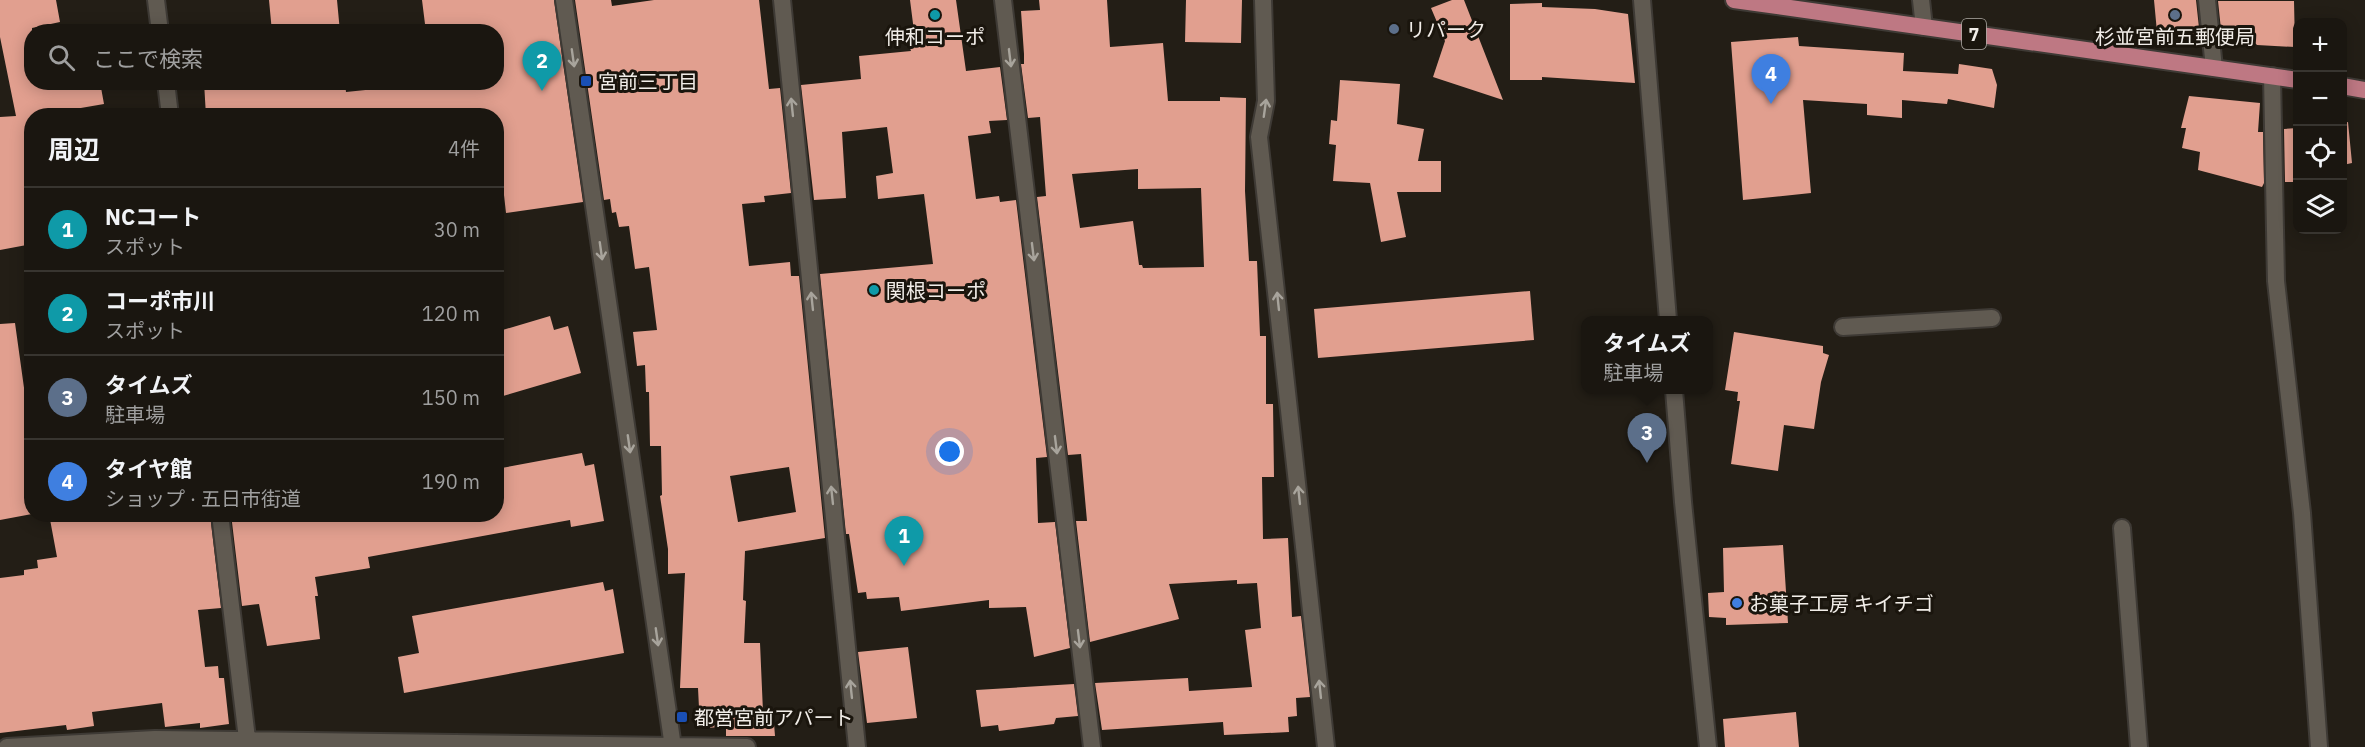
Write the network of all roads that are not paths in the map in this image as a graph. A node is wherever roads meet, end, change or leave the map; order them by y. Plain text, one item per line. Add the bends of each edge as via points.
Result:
1 (156, 0) edge
2 (564, 0) edge
3 (782, 0) edge
4 (1003, 0) edge
5 (1263, 0) edge
6 (1642, 0) edge
7 (1734, 0) edge
8 (1921, 0) edge
9 (2207, 0) edge
10 (1770, 3) edge
11 (159, 24) edge
12 (1924, 27) junction
13 (2214, 68) junction
14 (2272, 76) junction
15 (2293, 79) edge
16 (2347, 88) edge
17 (167, 90) edge
18 (2365, 90) edge
19 (169, 108) edge
20 (1668, 316) edge
21 (1992, 318) dead end
22 (1843, 327) dead end
23 (1674, 394) edge
24 (221, 522) edge
25 (2122, 528) dead end
26 (248, 743) edge
27 (673, 746) edge
28 (7, 747) edge
29 (747, 747) edge
30 (857, 747) edge
31 (1092, 747) edge
32 (1326, 747) edge
33 (1708, 747) edge
34 (2139, 747) edge
35 (2319, 747) edge

1 - 11 street
2 -> 27 street
30 -> 3 street
4 -> 31 street
32 -> 5 street via 1260,137 1266,101
6 - 20 street
7 - 10 main road, 7
8 - 12 street
9 - 13 street
10 - 12 main road, 7
12 - 13 main road, 7
13 - 14 main road, 7
14 - 15 main road, 7
14 - 35 street via 2276,281 2302,513
16 - 18 main road
17 - 19 street
21 - 22 street
23 - 33 street
24 - 26 street
25 - 34 street
26 - 27 street
26 - 28 street via 155,740
27 - 29 street

